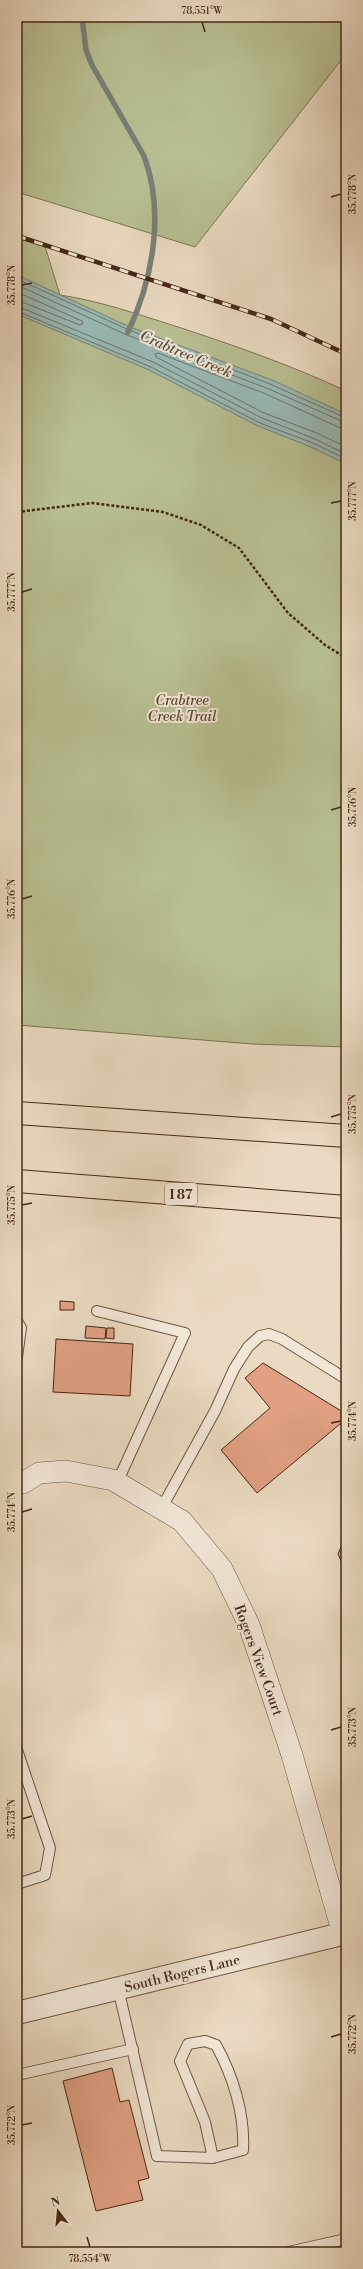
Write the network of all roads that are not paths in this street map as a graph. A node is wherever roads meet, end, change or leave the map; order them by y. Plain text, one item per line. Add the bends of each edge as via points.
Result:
1 (17, 1113) edge
2 (346, 1136) edge
3 (17, 1181) edge
4 (346, 1206) edge
5 (97, 1311) dead end
6 (17, 1321) edge
7 (17, 1357) edge
8 (343, 1377) dead end
9 (20, 1482) edge
10 (117, 1483) junction
11 (161, 1509) junction
12 (17, 1750) edge
13 (17, 1884) edge
14 (345, 1933) edge
15 (118, 1988) junction
16 (17, 2013) edge
17 (133, 2049) junction
18 (17, 2075) edge
19 (213, 2158) junction
20 (346, 2239) edge
21 (288, 2252) edge

1 - 2 highway
3 - 4 highway, I 87
5 - 10 lane via 185,1333
6 - 7 lane via 21,1328
8 - 11 lane via 282,1340 269,1334 260,1336 248,1347 234,1369 215,1411
9 - 10 street, Rogers View Court via 39,1473 66,1471
10 - 11 street, Rogers View Court
11 - 14 street, Rogers View Court via 182,1521 222,1569 249,1625 292,1755
12 - 13 lane via 50,1848 45,1875
14 - 15 street, South Rogers Lane
15 - 16 street, South Rogers Lane
15 - 17 lane
17 - 18 lane
17 - 19 lane via 157,2156
19 - 19 lane via 205,2122 180,2061 188,2044 205,2041 216,2045 230,2071 244,2131 243,2150
20 - 21 lane

